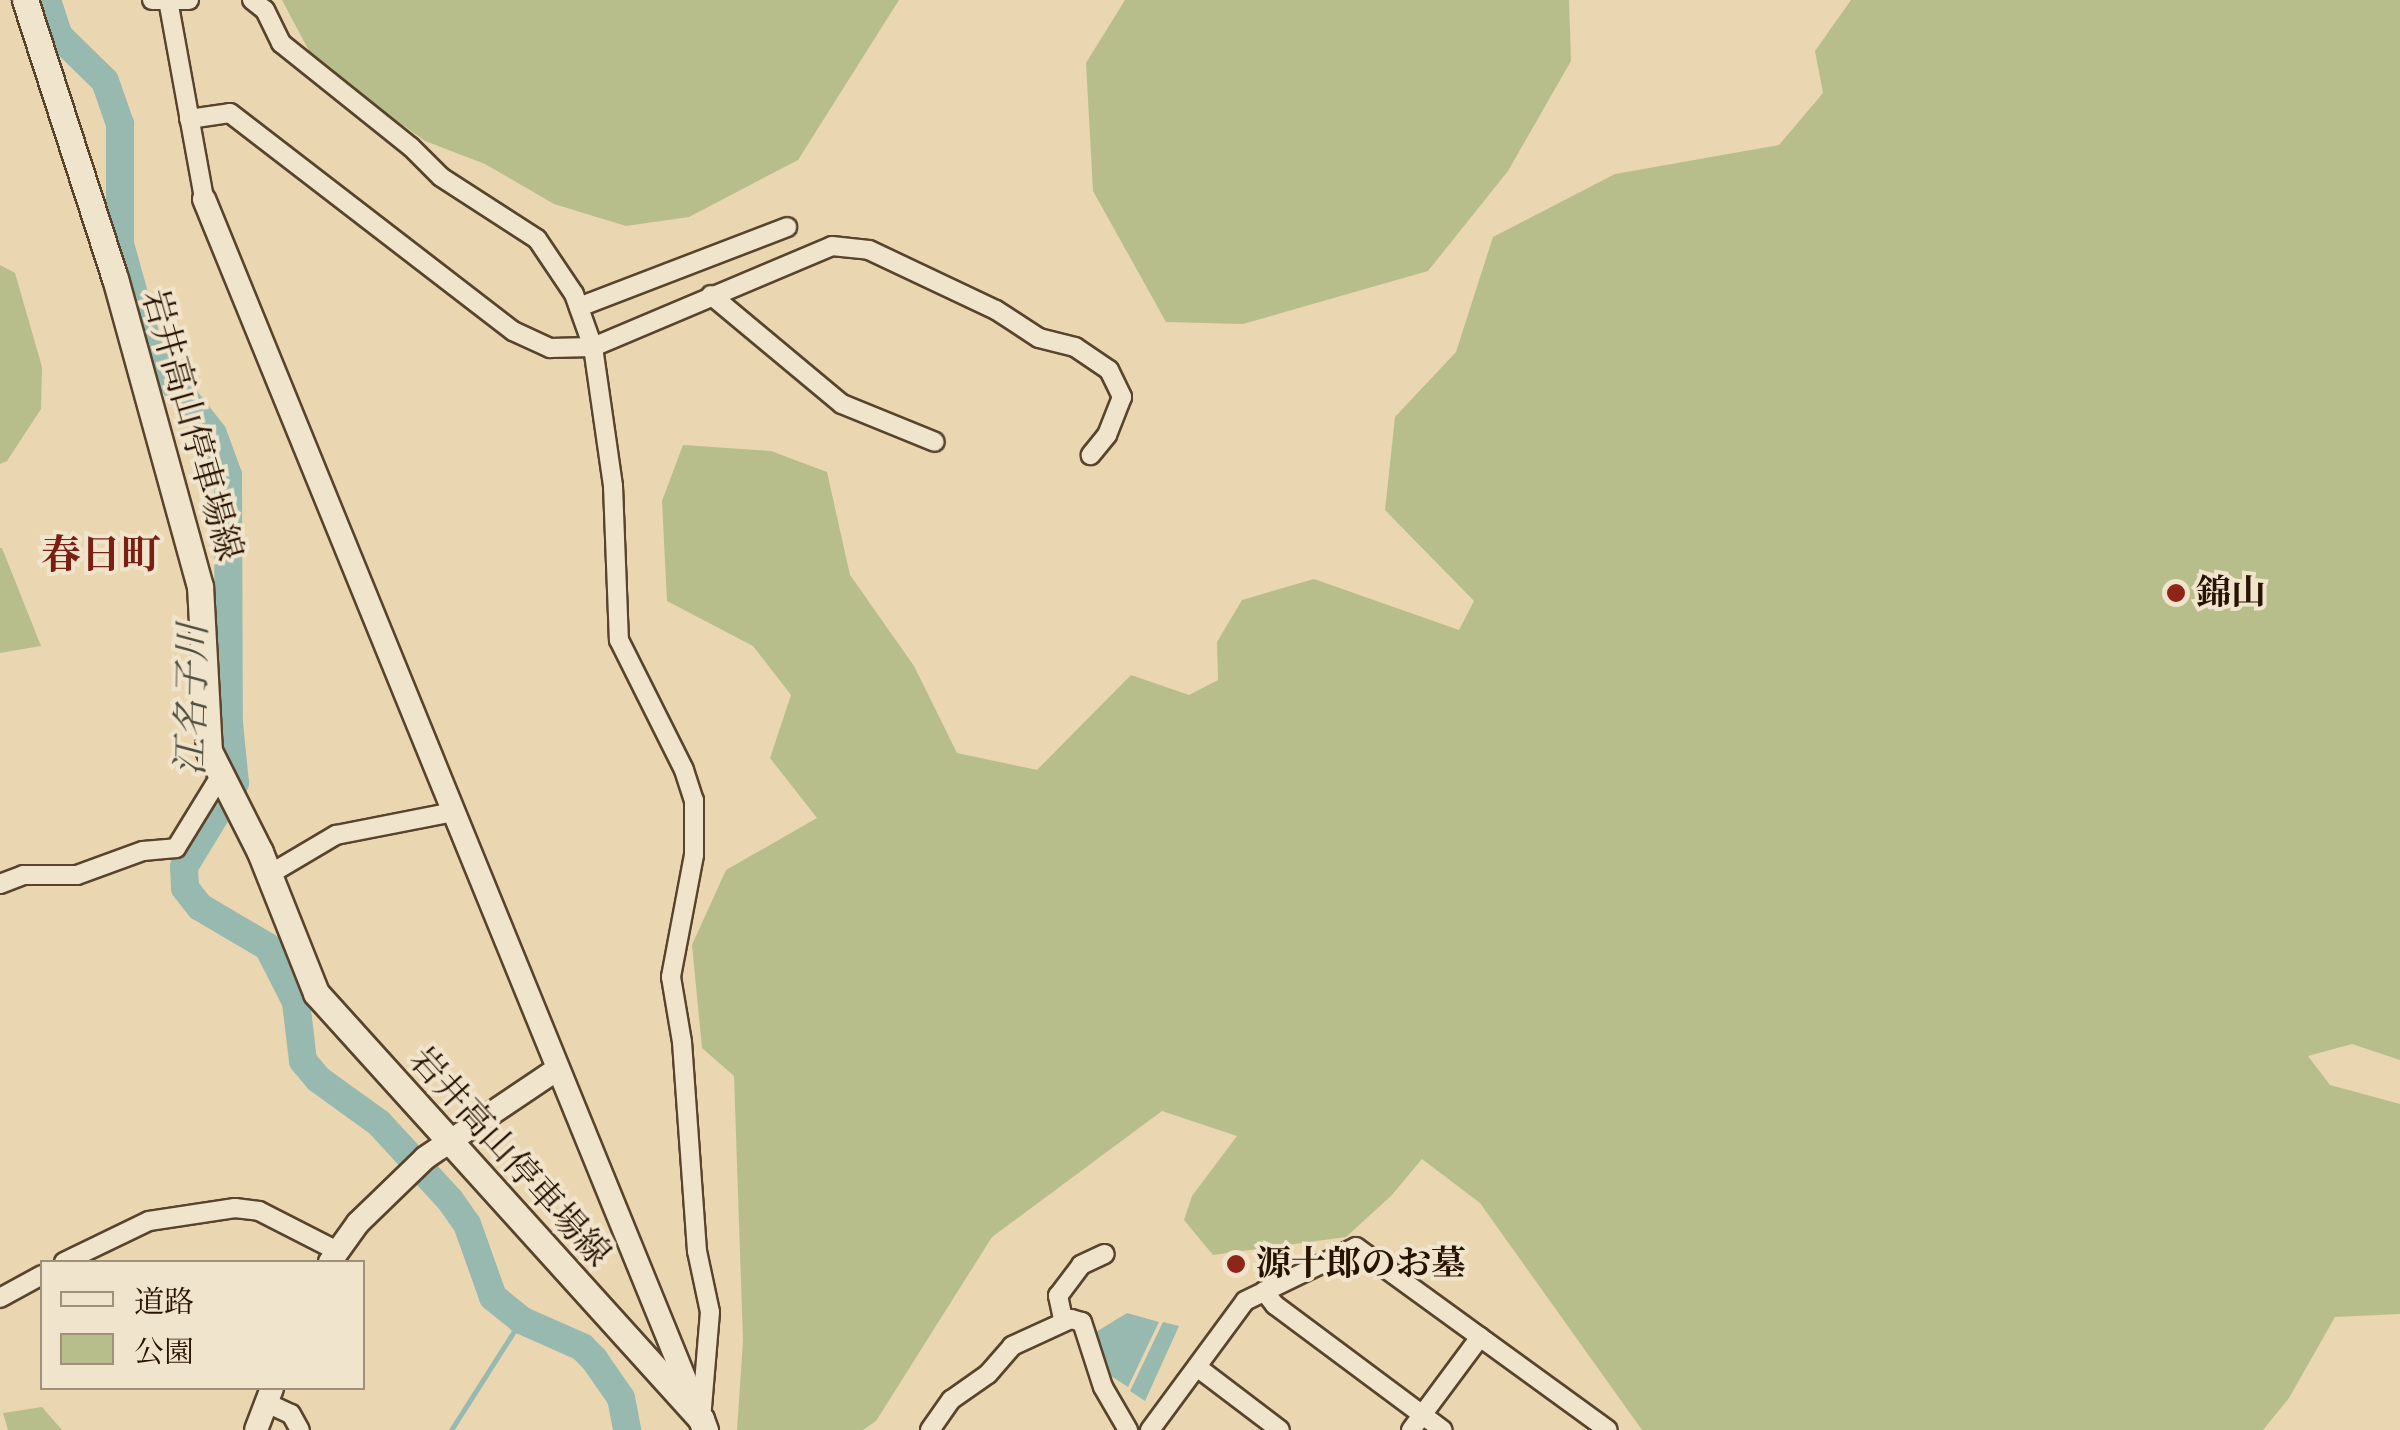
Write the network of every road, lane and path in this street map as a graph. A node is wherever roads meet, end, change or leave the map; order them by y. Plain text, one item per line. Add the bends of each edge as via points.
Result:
1 (26, 0) edge
2 (189, 0) edge
3 (252, 0) edge
4 (163, 1) edge
5 (189, 119) junction
6 (204, 199) joint
7 (787, 227) dead end
8 (711, 295) junction
9 (580, 307) junction
10 (593, 347) junction
11 (935, 442) dead end
12 (1090, 455) dead end
13 (220, 780) junction
14 (453, 812) junction
15 (270, 874) junction
16 (0, 884) edge
17 (556, 1070) junction
18 (448, 1140) junction
19 (1105, 1254) dead end
20 (333, 1257) edge
21 (68, 1260) edge
22 (40, 1275) edge
23 (1264, 1292) junction
24 (0, 1298) edge
25 (1063, 1319) junction
26 (1480, 1337) junction
27 (1197, 1367) junction
28 (269, 1395) edge
29 (1417, 1422) edge
30 (703, 1425) edge
31 (256, 1430) edge
32 (300, 1430) edge
33 (930, 1430) edge
34 (1128, 1430) edge
35 (1150, 1430) edge
36 (1280, 1430) edge
37 (1443, 1430) edge
38 (1608, 1430) edge

1 - 13 main road, 岩井高山停車場線 via 115,278 200,586 207,737
2 - 4 street
3 - 9 street via 265,10 281,42 440,178 536,239
4 - 5 street
5 - 6 street
5 - 10 street via 230,113 520,336 558,350
6 - 14 street
7 - 9 street
8 - 10 street
8 - 11 street via 842,404
8 - 12 street via 832,246 870,250 1039,338 1076,347 1109,370 1122,397 1107,435
9 - 10 street
10 - 30 street via 614,486 619,640 694,800 694,855 672,977 697,1252 710,1312
13 - 15 main road, 岩井高山停車場線
13 - 16 street via 176,848 144,851 77,876 23,875
14 - 15 street via 336,835
14 - 17 street
15 - 18 main road, 岩井高山停車場線 via 316,993
17 - 18 street
17 - 30 street
18 - 20 street via 402,1178
18 - 30 main road, 岩井高山停車場線
19 - 25 street via 1081,1265 1058,1296
20 - 21 street via 259,1210 235,1208 149,1221
22 - 24 street
23 - 26 street via 1356,1247
23 - 27 street via 1244,1302
23 - 29 street
25 - 33 street via 1012,1346 988,1374 951,1400
25 - 34 street via 1082,1322 1103,1387
26 - 29 street
26 - 38 street
27 - 35 street
27 - 36 street
28 - 31 street
28 - 32 street
29 - 37 street

